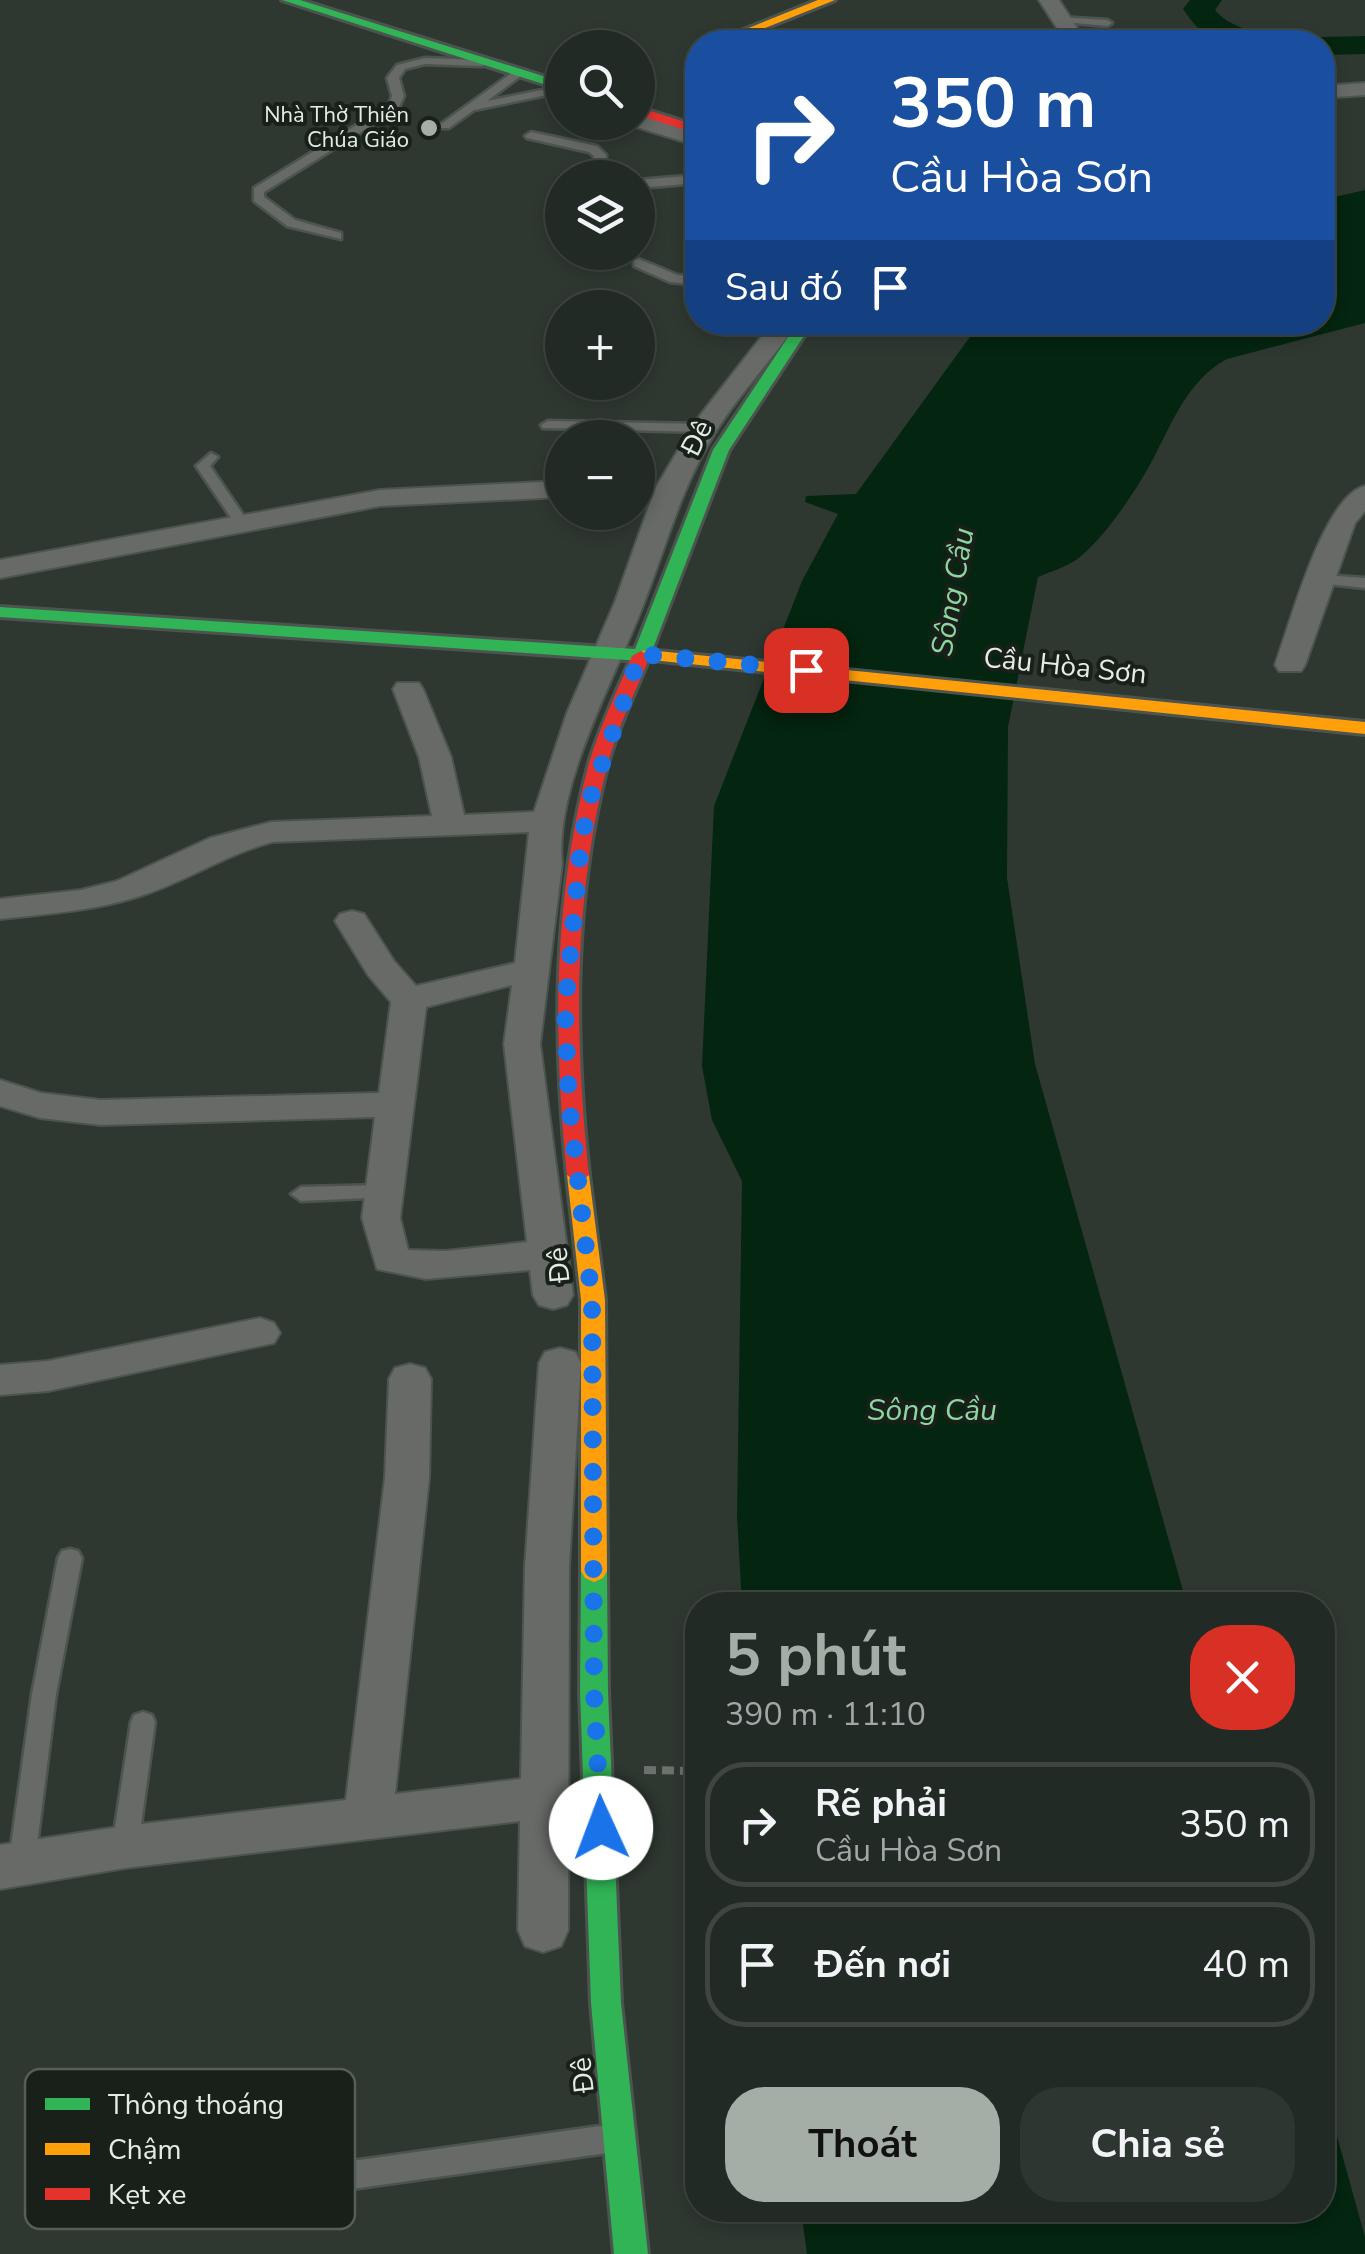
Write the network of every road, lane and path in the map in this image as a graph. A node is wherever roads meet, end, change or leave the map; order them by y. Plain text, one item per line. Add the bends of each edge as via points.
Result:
1 (288, 0) edge
2 (830, 0) edge
3 (1049, 0) edge
4 (1063, 19) junction
5 (1107, 23) dead end
6 (751, 30) edge
7 (1069, 30) edge
8 (494, 64) junction
9 (520, 72) junction
10 (545, 81) edge
11 (1365, 89) edge
12 (545, 91) edge
13 (1335, 91) edge
14 (469, 108) junction
15 (655, 116) edge
16 (445, 126) dead end
17 (655, 126) edge
18 (685, 126) edge
19 (531, 136) dead end
20 (685, 136) edge
21 (600, 160) edge
22 (685, 180) edge
23 (655, 183) edge
24 (337, 236) dead end
25 (654, 270) edge
26 (685, 280) edge
27 (776, 335) edge
28 (797, 335) edge
29 (704, 428) junction
30 (655, 430) edge
31 (212, 457) dead end
32 (655, 488) edge
33 (545, 489) edge
34 (1365, 494) edge
35 (241, 522) junction
36 (645, 530) edge
37 (0, 569) edge
38 (1323, 580) junction
39 (1365, 583) edge
40 (0, 612) edge
41 (624, 654) junction
42 (1290, 666) dead end
43 (408, 689) dead end
44 (1365, 728) edge
45 (548, 821) junction
46 (450, 823) junction
47 (0, 909) edge
48 (352, 920) dead end
49 (529, 971) junction
50 (409, 1000) junction
51 (0, 1092) edge
52 (394, 1104) junction
53 (383, 1192) junction
54 (300, 1194) dead end
55 (548, 1254) junction
56 (553, 1295) dead end
57 (260, 1333) dead end
58 (560, 1363) dead end
59 (410, 1379) dead end
60 (0, 1380) edge
61 (70, 1558) dead end
62 (143, 1722) dead end
63 (640, 1770) dead end
64 (685, 1771) edge
65 (546, 1797) junction
66 (368, 1820) junction
67 (125, 1847) junction
68 (11, 1864) edge
69 (543, 1930) dead end
70 (619, 2137) junction
71 (355, 2173) edge
72 (630, 2254) edge

1 - 8 main road
2 - 6 main road
3 - 4 street
4 - 5 lane
4 - 7 street
8 - 9 main road
8 - 24 lane via 425,61 401,67 393,78 394,107 258,191 282,217
9 - 10 main road
9 - 14 lane
11 - 13 street
12 - 14 lane
14 - 16 lane
15 - 18 main road
17 - 20 street
19 - 21 lane via 593,149
22 - 23 lane
25 - 26 lane
27 - 29 street
28 - 41 main road, Đê via 721,450
29 - 30 lane
29 - 32 street
31 - 35 lane via 203,466
33 - 35 street via 380,498
34 - 38 street via 1342,521
35 - 37 street
36 - 41 street
38 - 39 lane
38 - 42 street
40 - 41 main road, Cầu Hòa Sơn
41 - 44 main road, Cầu Hòa Sơn
41 - 45 street via 582,713
41 - 70 main road, Đê via 581,843 565,1009 592,1300 594,1692 606,2004
43 - 46 street
45 - 46 street
45 - 49 street
46 - 47 street via 271,832 222,845 128,888
48 - 50 street
49 - 50 street
49 - 55 street via 522,1044
50 - 52 street
51 - 52 street via 79,1114
52 - 53 street
53 - 54 lane
53 - 55 street via 381,1218 391,1260 405,1265
55 - 56 street
57 - 60 street
58 - 65 street via 547,1567
59 - 66 street via 407,1478
61 - 68 lane
62 - 67 lane
63 - 64 path
65 - 66 street
65 - 69 street
66 - 67 street
67 - 68 street
70 - 71 lane
70 - 72 main road, Đê

